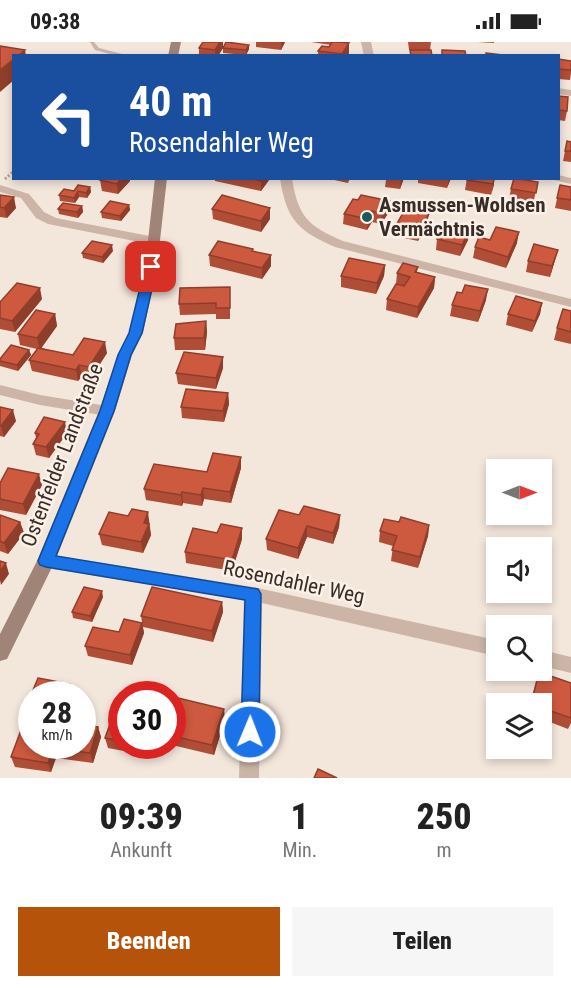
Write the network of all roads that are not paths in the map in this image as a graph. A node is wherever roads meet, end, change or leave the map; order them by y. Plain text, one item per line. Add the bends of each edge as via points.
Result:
1 (92, 43) edge
2 (118, 54) edge
3 (160, 180) edge
4 (286, 180) edge
5 (0, 188) edge
6 (155, 241) junction
7 (571, 303) edge
8 (0, 390) edge
9 (107, 411) junction
10 (46, 561) junction
11 (253, 594) junction
12 (486, 646) edge
13 (0, 653) edge
14 (552, 660) edge
15 (571, 665) edge
16 (249, 778) edge

1 - 2 lane via 97,49
3 - 6 main road, Ostenfelder Landstraße
4 - 7 street via 297,218 312,233 339,244
5 - 6 street via 25,196 40,215 51,220
6 - 9 main road, Ostenfelder Landstraße via 136,333
8 - 9 street
9 - 10 main road, Ostenfelder Landstraße
10 - 11 street, Rosendahler Weg
10 - 13 main road, Ostenfelder Landstraße
11 - 12 street, Rosendahler Weg
11 - 16 street
14 - 15 street

